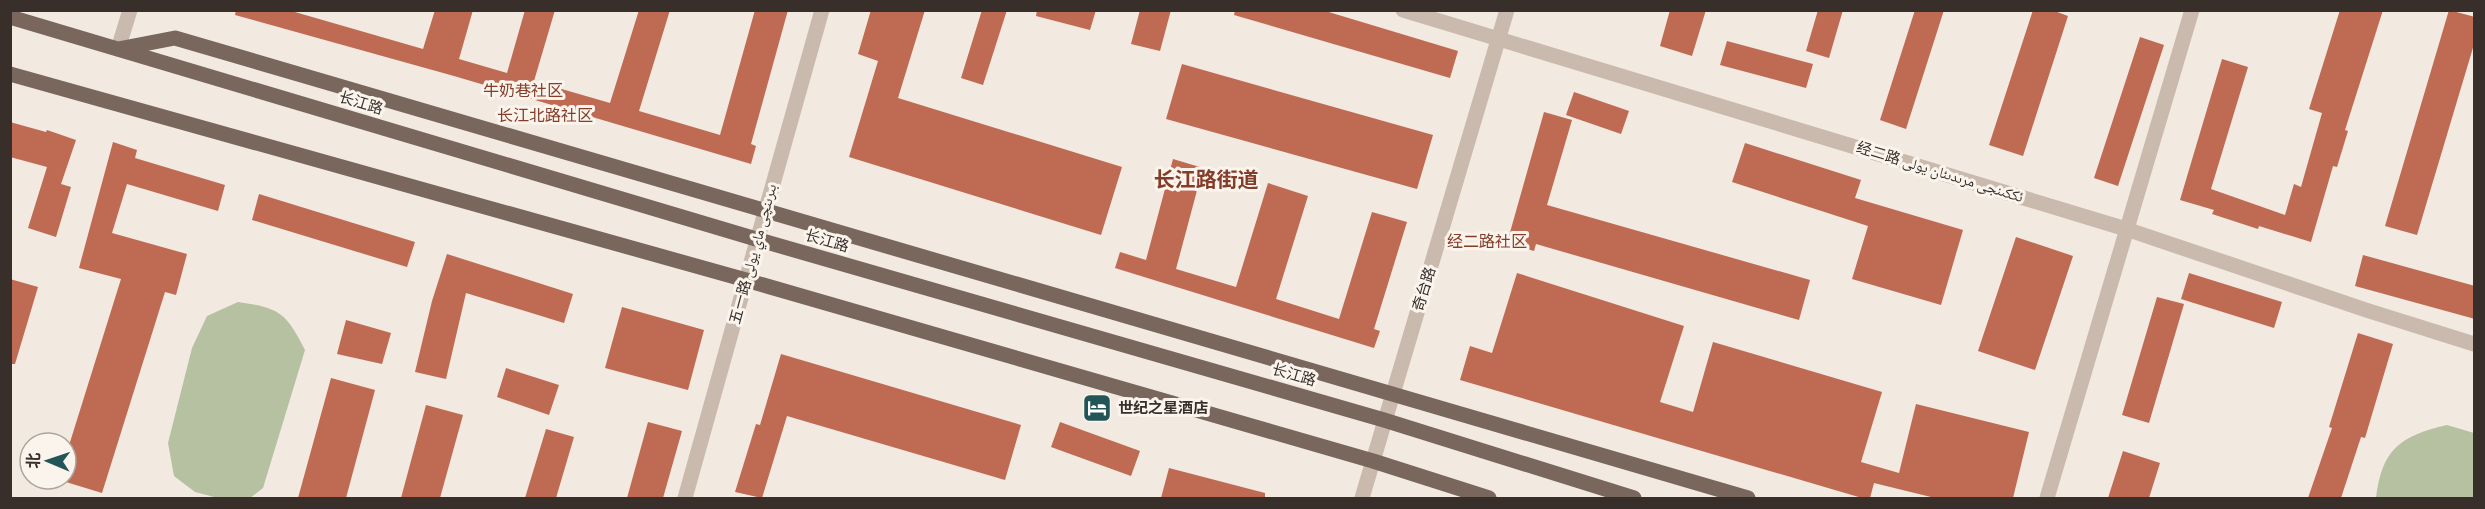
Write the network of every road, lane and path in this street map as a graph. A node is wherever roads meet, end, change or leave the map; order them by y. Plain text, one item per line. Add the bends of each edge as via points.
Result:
1 (130, 10) edge
2 (822, 10) edge
3 (1402, 10) edge
4 (1507, 10) edge
5 (2192, 10) edge
6 (10, 17) edge
7 (1498, 39) junction
8 (118, 50) junction
9 (10, 74) edge
10 (764, 211) junction
11 (2126, 229) junction
12 (756, 239) junction
13 (746, 280) junction
14 (2475, 344) edge
15 (1392, 394) junction
16 (1384, 420) junction
17 (1373, 461) junction
18 (685, 498) edge
19 (1362, 498) edge
20 (1489, 498) edge
21 (1634, 498) edge
22 (1748, 498) edge
23 (2047, 498) edge

1 - 8 street
2 - 10 street, 五一路 بىرىنچى ماي يولى
3 - 7 street, 经二路 ئككىنجى مرىدىئان يولى
4 - 7 street, 奇台路
5 - 11 street
6 - 8 main road, 长江路
7 - 11 street, 经二路 ئككىنجى مرىدىئان يولى
7 - 15 street, 奇台路
8 - 10 main road via 174,38
8 - 12 main road, 长江路
9 - 13 main road
10 - 12 street, 五一路 بىرىنچى ماي يولى
10 - 15 main road
11 - 14 street, 经二路 ئككىنجى مرىدىئان يولى
11 - 23 street
12 - 13 street, 五一路 بىرىنچى ماي يولى
12 - 16 main road, 长江路
13 - 17 main road
13 - 18 street, 五一路 بىرىنچى ماي يولى
15 - 16 street, 奇台路
15 - 22 main road
16 - 17 street, 奇台路
16 - 21 main road, 长江路
17 - 19 street, 奇台路
17 - 20 main road

